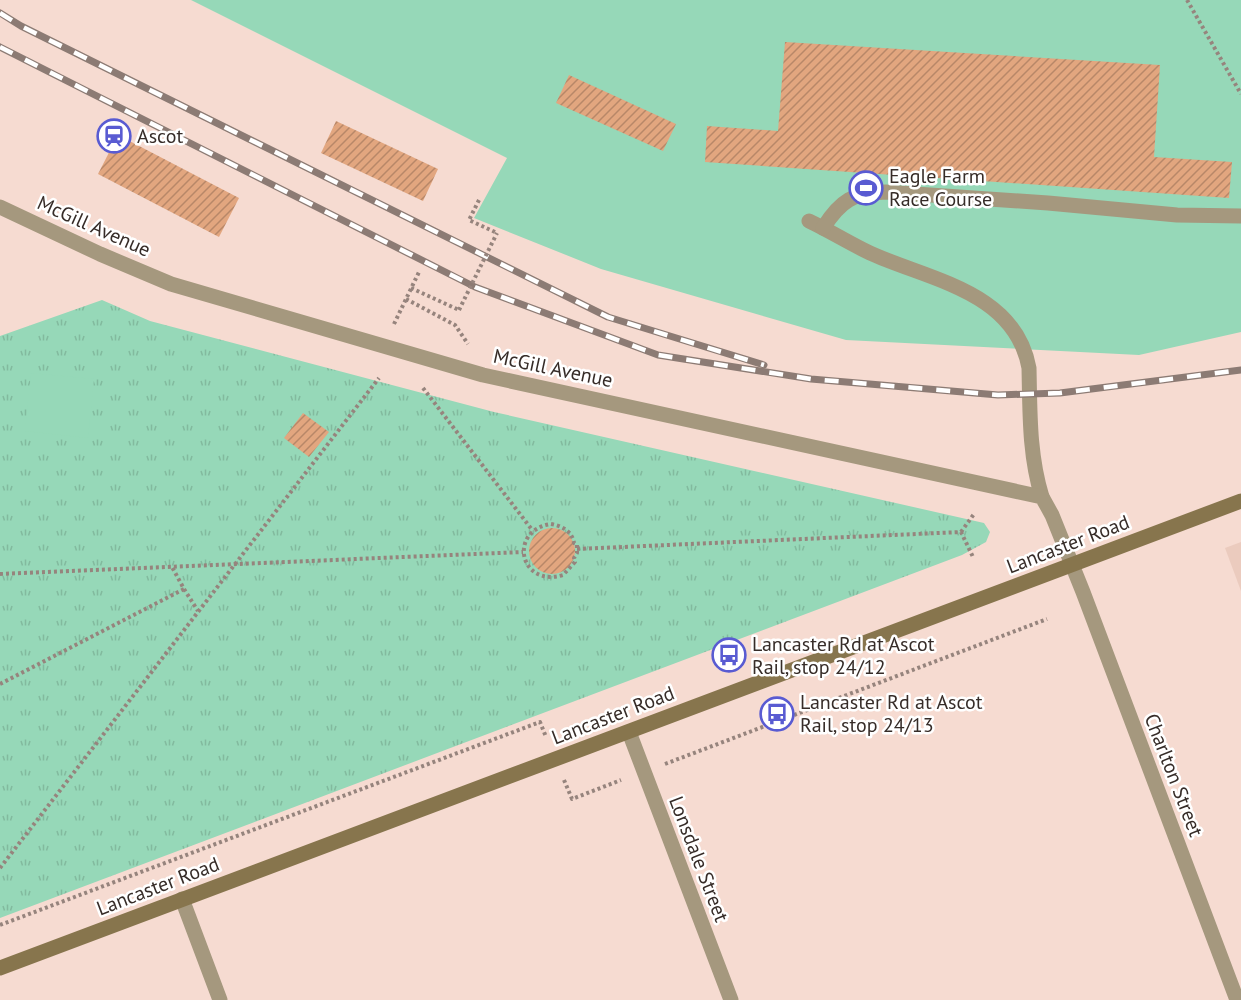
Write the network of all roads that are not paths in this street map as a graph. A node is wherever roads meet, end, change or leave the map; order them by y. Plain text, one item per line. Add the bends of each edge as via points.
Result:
1 (0, 207) edge
2 (1241, 216) edge
3 (1042, 497) junction
4 (1241, 501) edge
5 (1072, 565) junction
6 (629, 732) junction
7 (182, 899) junction
8 (0, 968) edge
9 (220, 1000) edge
10 (731, 1000) edge
11 (1237, 1000) edge

1 - 3 street, McGill Avenue via 171,284 483,375
2 - 3 street via 1177,215 886,192 846,200 816,224 871,253 944,280 984,300 1007,321 1027,356 1034,471
3 - 5 street
4 - 5 main road, Lancaster Road
5 - 6 main road, Lancaster Road
5 - 11 street, Charlton Street
6 - 7 main road, Lancaster Road
6 - 10 street, Lonsdale Street
7 - 8 main road, Lancaster Road
7 - 9 street

